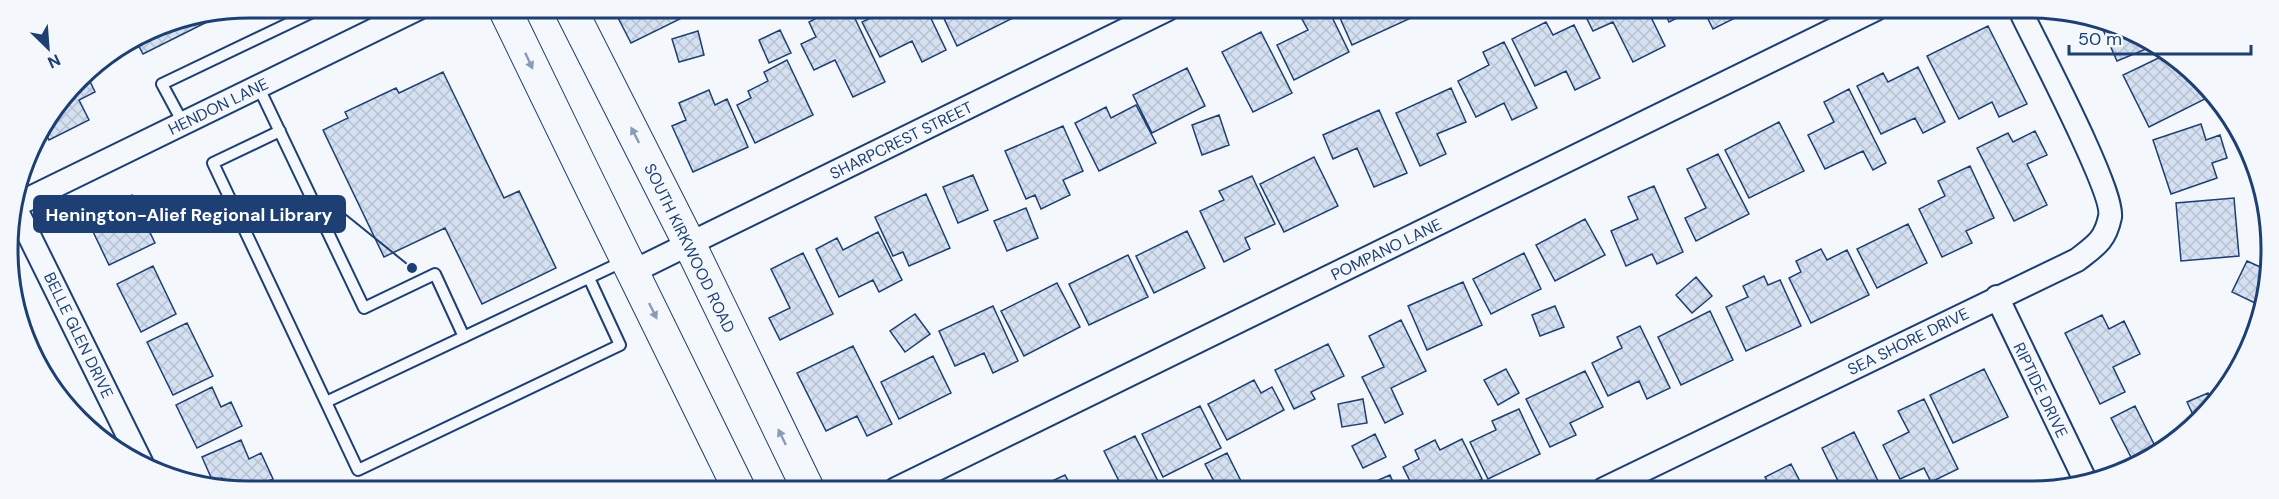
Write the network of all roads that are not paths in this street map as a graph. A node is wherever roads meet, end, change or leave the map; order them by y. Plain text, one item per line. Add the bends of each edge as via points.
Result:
1 (300, 18) edge
2 (399, 18) edge
3 (509, 18) edge
4 (575, 18) edge
5 (1150, 18) edge
6 (1858, 18) edge
7 (2024, 18) edge
8 (258, 86) junction
9 (183, 123) junction
10 (280, 131) junction
11 (22, 202) edge
12 (20, 217) edge
13 (689, 243) junction
14 (631, 265) junction
15 (589, 278) junction
16 (1997, 297) junction
17 (465, 337) junction
18 (326, 402) junction
19 (136, 451) edge
20 (2083, 475) edge
21 (735, 481) edge
22 (804, 481) edge
23 (912, 481) edge
24 (1620, 481) edge

1 - 9 lane via 162,84
2 - 8 street, HENDON LANE
3 -> 14 main road
13 -> 4 main road, SOUTH KIRKWOOD ROAD
5 - 13 street, SHARPCREST STREET
6 - 23 street, POMPANO LANE
7 - 16 street, SEA SHORE DRIVE via 2097,170 2110,215 2101,242 2077,260
8 - 9 street, HENDON LANE
8 - 10 lane
9 - 11 street, HENDON LANE
10 - 17 lane via 364,308 435,274
10 - 18 lane via 213,163
12 - 19 street, BELLE GLEN DRIVE
13 - 14 street, SHARPCREST STREET
22 -> 13 main road, SOUTH KIRKWOOD ROAD
14 - 15 lane
14 -> 21 main road
15 - 17 lane
15 - 18 lane via 620,345 358,470
16 - 20 street, RIPTIDE DRIVE
16 - 24 street, SEA SHORE DRIVE
17 - 18 lane

